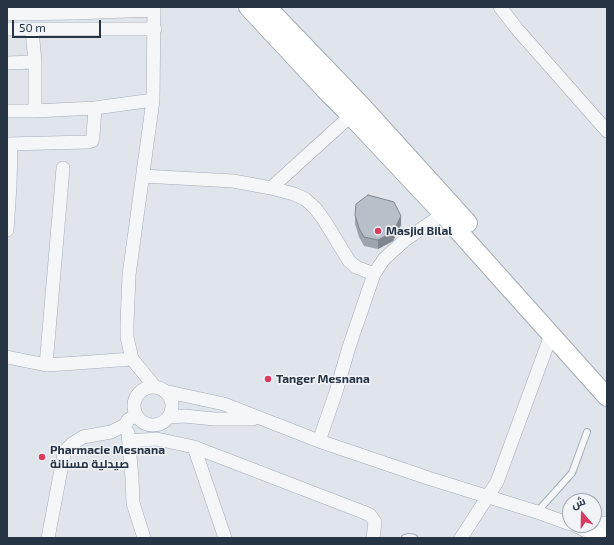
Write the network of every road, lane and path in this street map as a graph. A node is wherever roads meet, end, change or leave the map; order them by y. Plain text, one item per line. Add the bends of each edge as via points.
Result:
1 (500, 7) edge
2 (154, 8) edge
3 (258, 9) edge
4 (7, 14) edge
5 (7, 29) edge
6 (154, 29) junction
7 (32, 30) junction
8 (35, 62) junction
9 (7, 63) edge
10 (153, 100) junction
11 (95, 108) junction
12 (7, 111) edge
13 (356, 111) junction
14 (35, 112) junction
15 (607, 131) edge
16 (9, 144) edge
17 (63, 168) dead end
18 (143, 176) junction
19 (271, 188) junction
20 (448, 210) junction
21 (7, 230) edge
22 (374, 274) junction
23 (551, 335) junction
24 (7, 357) edge
25 (134, 362) junction
26 (46, 364) junction
27 (607, 379) edge
28 (159, 389) junction
29 (137, 396) junction
30 (607, 397) edge
31 (168, 417) junction
32 (259, 419) junction
33 (134, 420) junction
34 (587, 432) dead end
35 (129, 441) junction
36 (319, 441) junction
37 (194, 447) junction
38 (488, 497) junction
39 (538, 512) junction
40 (562, 520) edge
41 (48, 538) edge
42 (144, 538) edge
43 (224, 538) edge
44 (373, 538) edge
45 (404, 538) edge
46 (414, 538) edge
47 (461, 538) edge

1 - 15 street
2 - 4 street
2 - 6 street
3 - 13 main road
5 - 7 street
6 - 7 street
6 - 10 street
7 - 8 street
8 - 9 street
8 - 14 street
10 - 11 street
10 - 18 street
11 - 14 street
11 - 16 street via 93,136 88,142
12 - 14 street
13 - 19 street
13 - 20 main road
16 - 21 street
17 - 26 street
18 - 19 street via 233,181
18 - 25 street via 129,275 127,337
19 - 22 street via 305,199 324,220 348,261
20 - 22 street via 389,254
20 - 23 main road
20 - 27 main road
22 - 36 street
23 - 30 main road
23 - 38 street via 501,474
24 - 26 street
25 - 26 street
25 - 28 street
25 - 29 street
28 - 29 street via 144,389
28 - 31 street via 171,399
28 - 32 street via 224,404
29 - 33 street
31 - 32 street
31 - 33 street via 155,425
32 - 36 street
33 - 35 street
33 - 41 street via 111,432 83,437 66,450
34 - 39 lane via 572,473
35 - 37 street via 157,439
35 - 42 street via 133,504
36 - 38 street
37 - 43 street
37 - 44 street via 370,515 375,522
38 - 39 street
38 - 47 street
39 - 40 street
45 - 46 lane

